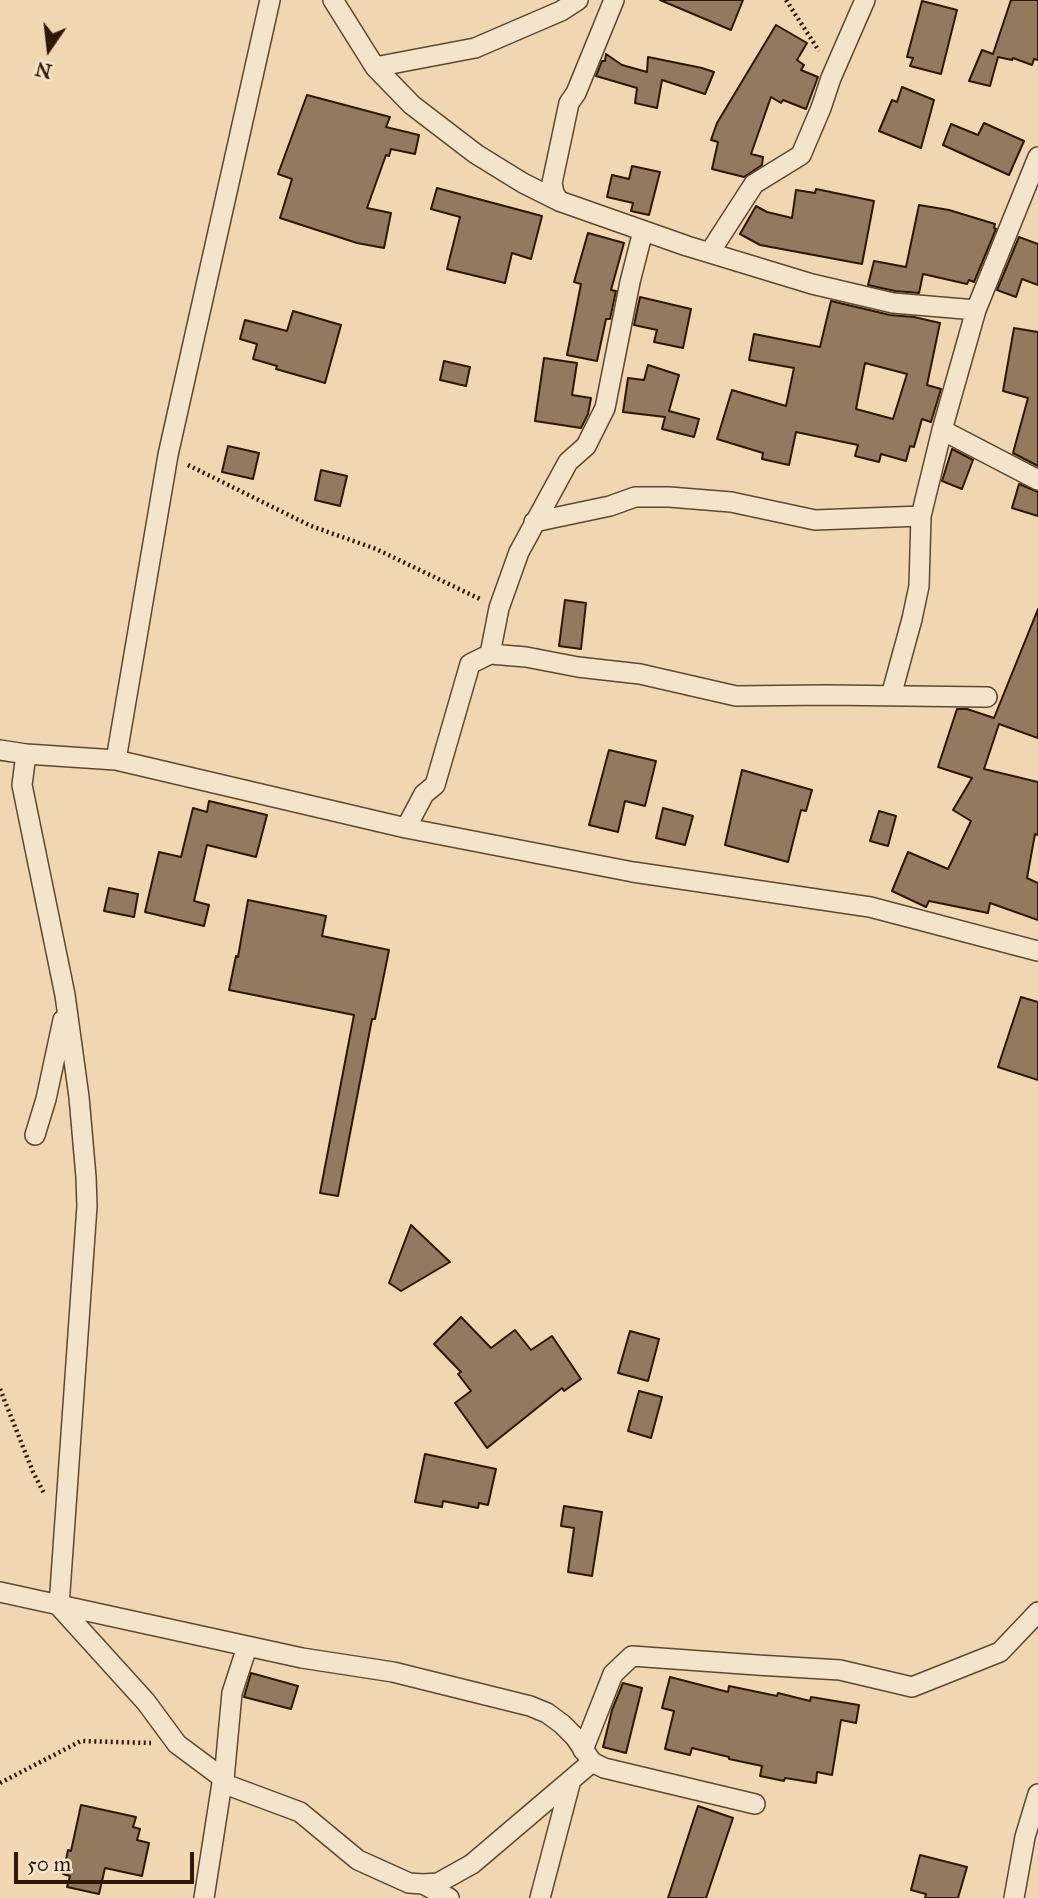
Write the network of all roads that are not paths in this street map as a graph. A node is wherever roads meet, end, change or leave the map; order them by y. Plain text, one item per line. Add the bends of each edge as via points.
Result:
1 (270, 0) edge
2 (333, 0) edge
3 (578, 0) edge
4 (614, 0) edge
5 (865, 0) edge
6 (375, 66) junction
7 (1038, 158) edge
8 (559, 201) junction
9 (643, 231) junction
10 (710, 252) junction
11 (976, 310) junction
12 (942, 430) junction
13 (1038, 480) edge
14 (921, 516) junction
15 (534, 522) junction
16 (490, 654) junction
17 (891, 696) junction
18 (987, 697) dead end
19 (0, 750) edge
20 (26, 754) junction
21 (116, 761) junction
22 (406, 828) junction
23 (1038, 951) edge
24 (65, 995) junction
25 (35, 1135) dead end
26 (0, 1592) edge
27 (59, 1606) junction
28 (1038, 1612) edge
29 (247, 1647) junction
30 (587, 1756) junction
31 (571, 1780) junction
32 (223, 1781) junction
33 (1038, 1794) edge
34 (755, 1804) dead end
35 (423, 1884) junction
36 (204, 1898) edge
37 (449, 1898) edge
38 (540, 1898) edge
39 (1014, 1898) edge

1 - 21 street via 168,455
2 - 6 street
3 - 6 street via 475,48
4 - 8 street via 569,103 552,183
5 - 10 street via 801,155 754,184
6 - 8 street via 411,105 476,154
7 - 11 street
8 - 9 street
9 - 10 street
9 - 15 street via 606,408
10 - 11 street via 811,284 893,303
11 - 12 street
12 - 13 street
12 - 14 street
14 - 15 street via 815,520 731,502 635,497
14 - 17 street via 919,586
15 - 16 street via 499,608
16 - 17 street via 640,674 736,696
16 - 22 street via 470,664 435,785 424,794
17 - 18 street
19 - 20 street
20 - 21 street
20 - 24 street via 22,785
21 - 22 street
22 - 23 street via 632,872 870,907
24 - 25 street via 57,1050
24 - 27 street via 87,1206
26 - 27 street
27 - 29 street
27 - 32 street via 146,1702 177,1744
28 - 30 street via 1000,1652 912,1687 840,1670 632,1656 613,1674
29 - 30 street via 393,1672 530,1706 562,1724
29 - 32 street via 232,1693
30 - 31 street
30 - 34 street via 604,1768
31 - 35 street via 472,1864 438,1883
31 - 38 street
32 - 35 street via 300,1812 358,1860
32 - 36 street
33 - 39 street
35 - 37 street

